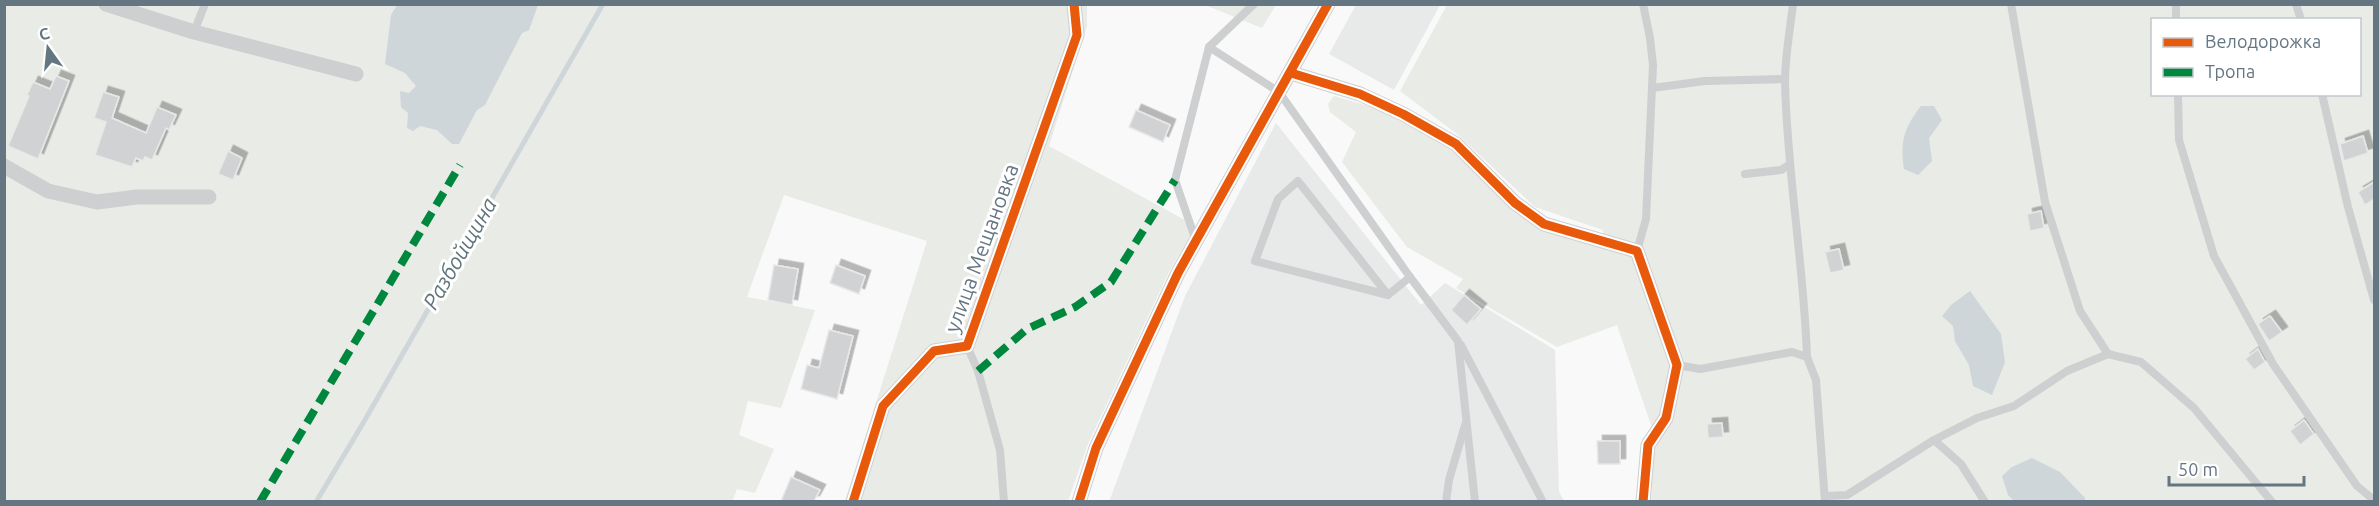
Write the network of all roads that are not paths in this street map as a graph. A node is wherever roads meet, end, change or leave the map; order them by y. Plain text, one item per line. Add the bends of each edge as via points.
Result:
1 (106, 4) edge
2 (204, 4) edge
3 (1074, 4) edge
4 (1254, 4) edge
5 (1328, 4) edge
6 (1643, 4) edge
7 (1792, 4) edge
8 (2011, 4) edge
9 (194, 32) junction
10 (1209, 47) junction
11 (1291, 73) junction
12 (356, 74) dead end
13 (1785, 79) junction
14 (1652, 88) junction
15 (1279, 92) junction
16 (2178, 96) edge
17 (2322, 96) edge
18 (1789, 165) junction
19 (4, 166) edge
20 (1745, 174) dead end
21 (209, 197) dead end
22 (1196, 242) junction
23 (1637, 251) junction
24 (1410, 277) junction
25 (1388, 295) junction
26 (2374, 300) edge
27 (1458, 341) junction
28 (967, 346) junction
29 (2108, 354) junction
30 (1807, 357) junction
31 (1677, 364) junction
32 (1467, 420) junction
33 (1934, 440) junction
34 (1825, 499) edge
35 (2374, 500) edge
36 (853, 501) edge
37 (1004, 501) edge
38 (1079, 501) edge
39 (1446, 501) edge
40 (1475, 501) edge
41 (1543, 501) edge
42 (1643, 501) edge
43 (1985, 501) edge
44 (2272, 501) edge

1 - 9 street
2 - 9 lane
3 - 28 street, улица Мещановка via 1077,35
4 - 10 lane
5 - 11 street
6 - 14 lane via 1653,64
7 - 13 lane
8 - 29 lane via 2044,202 2080,310
9 - 12 street
10 - 15 lane
10 - 22 lane via 1174,180
11 - 15 street
11 - 23 street via 1360,94 1456,144 1515,203 1544,224
13 - 14 lane via 1706,81
13 - 18 lane
14 - 23 lane via 1646,219
15 - 22 street
15 - 24 lane
16 - 35 lane via 2179,141 2214,256 2273,364 2357,486
17 - 26 lane
18 - 20 lane via 1781,170
18 - 30 lane
19 - 21 street via 48,191 97,202 137,197
22 - 38 street via 1096,448
23 - 31 street
24 - 25 lane
24 - 27 lane
25 - 25 lane via 1255,261 1278,199 1298,181
27 - 32 lane
27 - 41 lane
28 - 36 street, улица Мещановка via 934,351 883,406
28 - 37 lane via 1000,450
29 - 33 lane via 2067,371 2014,406 1977,418
29 - 44 lane via 2141,362 2194,408
30 - 31 lane via 1792,352 1700,369
30 - 34 lane via 1816,380
31 - 42 street via 1666,418 1648,445
32 - 39 lane
32 - 40 lane
33 - 34 lane via 1847,495
33 - 43 lane via 1961,464

